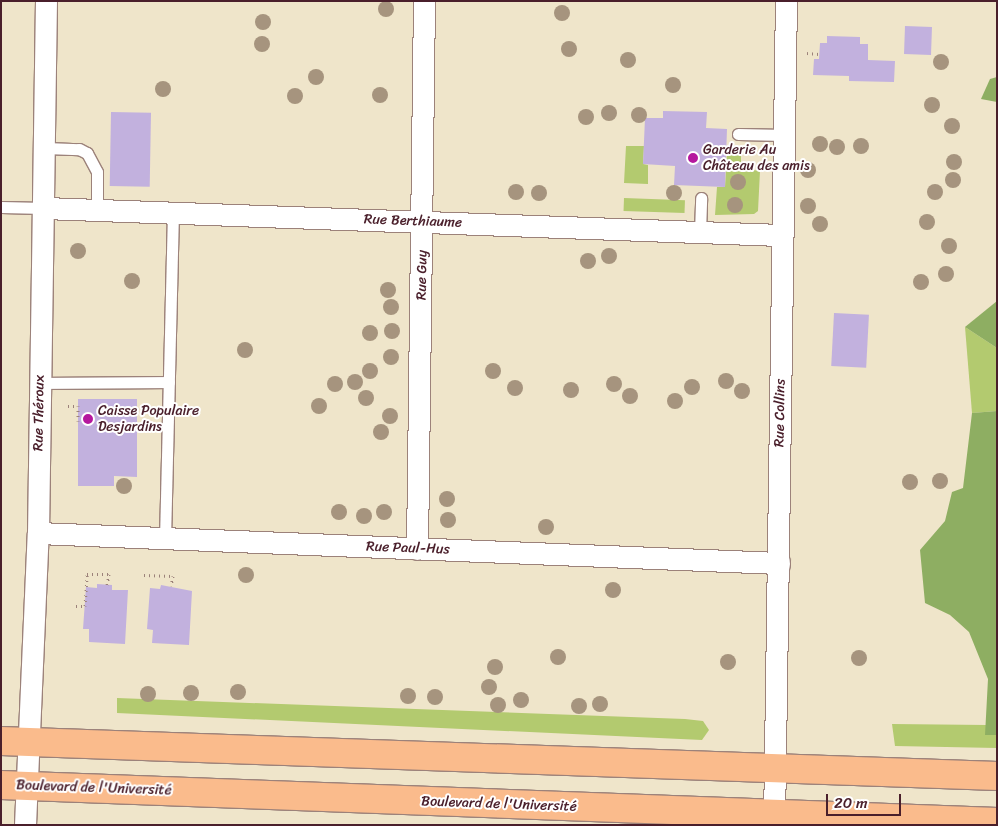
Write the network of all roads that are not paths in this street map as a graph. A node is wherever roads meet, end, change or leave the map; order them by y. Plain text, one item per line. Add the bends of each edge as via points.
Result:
1 (46, 1) edge
2 (424, 1) edge
3 (786, 1) edge
4 (738, 134) dead end
5 (785, 135) junction
6 (45, 148) junction
7 (701, 198) dead end
8 (1, 207) edge
9 (44, 208) junction
10 (97, 210) junction
11 (173, 213) junction
12 (422, 221) junction
13 (700, 232) junction
14 (782, 235) junction
15 (169, 382) junction
16 (39, 383) junction
17 (38, 533) junction
18 (165, 538) junction
19 (417, 548) junction
20 (779, 564) junction
21 (1, 741) edge
22 (29, 742) junction
23 (775, 770) junction
24 (997, 776) edge
25 (14, 785) edge
26 (774, 820) edge
27 (997, 822) edge
28 (25, 825) edge

1 - 6 street, Rue Théroux
2 - 12 street, Rue Guy
3 - 5 street, Rue Collins
4 - 5 lane
5 - 14 street, Rue Collins
6 - 9 street, Rue Théroux
6 - 10 lane via 79,149 87,153 97,172
7 - 13 lane
8 - 9 lane
9 - 10 street, Rue Berthiaume
9 - 16 street, Rue Théroux
10 - 11 street, Rue Berthiaume
11 - 12 street, Rue Berthiaume
11 - 15 lane
12 - 13 street, Rue Berthiaume
12 - 19 street, Rue Guy
13 - 14 street, Rue Berthiaume
14 - 20 street, Rue Collins
15 - 16 lane
15 - 18 lane
16 - 17 street, Rue Théroux
17 - 18 street, Rue Paul-Hus
17 - 22 street, Rue Théroux
18 - 19 street, Rue Paul-Hus
19 - 20 street, Rue Paul-Hus
20 - 23 street, Rue Collins
21 - 22 main road
22 - 23 main road
22 - 25 street, Rue Théroux
23 - 24 main road
23 - 26 street, Rue Collins
25 - 26 main road, Boulevard de l'Université
25 - 28 street, Rue Théroux
26 - 27 main road, Boulevard de l'Université

